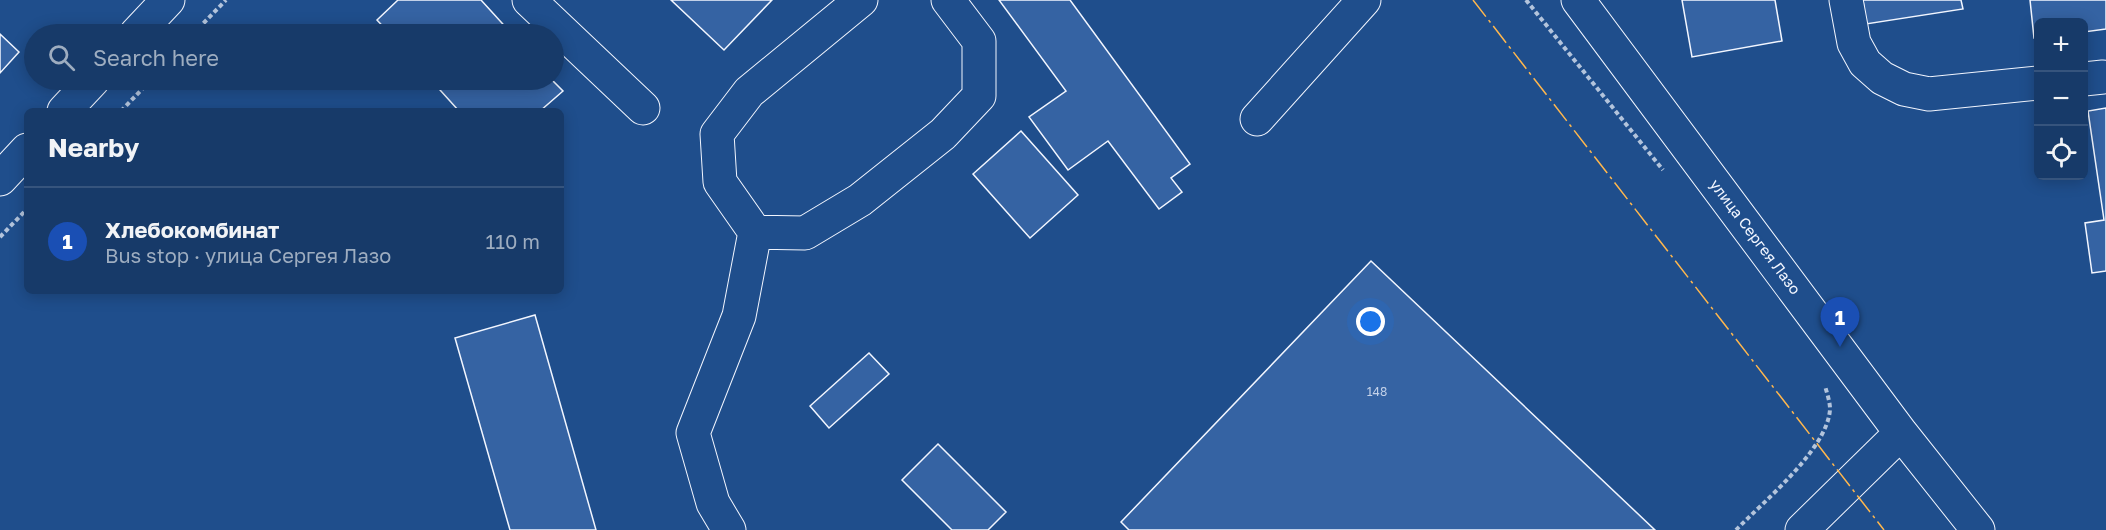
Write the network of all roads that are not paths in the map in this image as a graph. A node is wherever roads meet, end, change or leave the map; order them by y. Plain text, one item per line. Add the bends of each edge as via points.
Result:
1 (168, 0) edge
2 (529, 0) edge
3 (861, 0) edge
4 (948, 0) edge
5 (1364, 0) edge
6 (1578, 0) edge
7 (1846, 0) edge
8 (145, 24) edge
9 (555, 24) edge
10 (564, 33) edge
11 (2034, 83) edge
12 (84, 90) edge
13 (67, 108) edge
14 (644, 108) dead end
15 (1257, 119) dead end
16 (24, 153) edge
17 (0, 179) edge
18 (755, 232) junction
19 (1901, 433) junction
20 (729, 530) edge
21 (1802, 530) edge
22 (1977, 530) edge

1 - 8 street
2 - 9 street
3 - 18 street via 749,92 717,134 720,182
4 - 18 street via 979,41 979,96 943,134 869,192 805,233
5 - 15 street
6 - 19 street, улица Сергея Лазо
7 - 11 street via 1854,43 1865,63 1882,78 1904,89 1929,94
10 - 14 street
12 - 13 street
16 - 17 street
18 - 20 street via 740,316 693,433 712,503
19 - 21 street
19 - 22 street, улица Сергея Лазо

